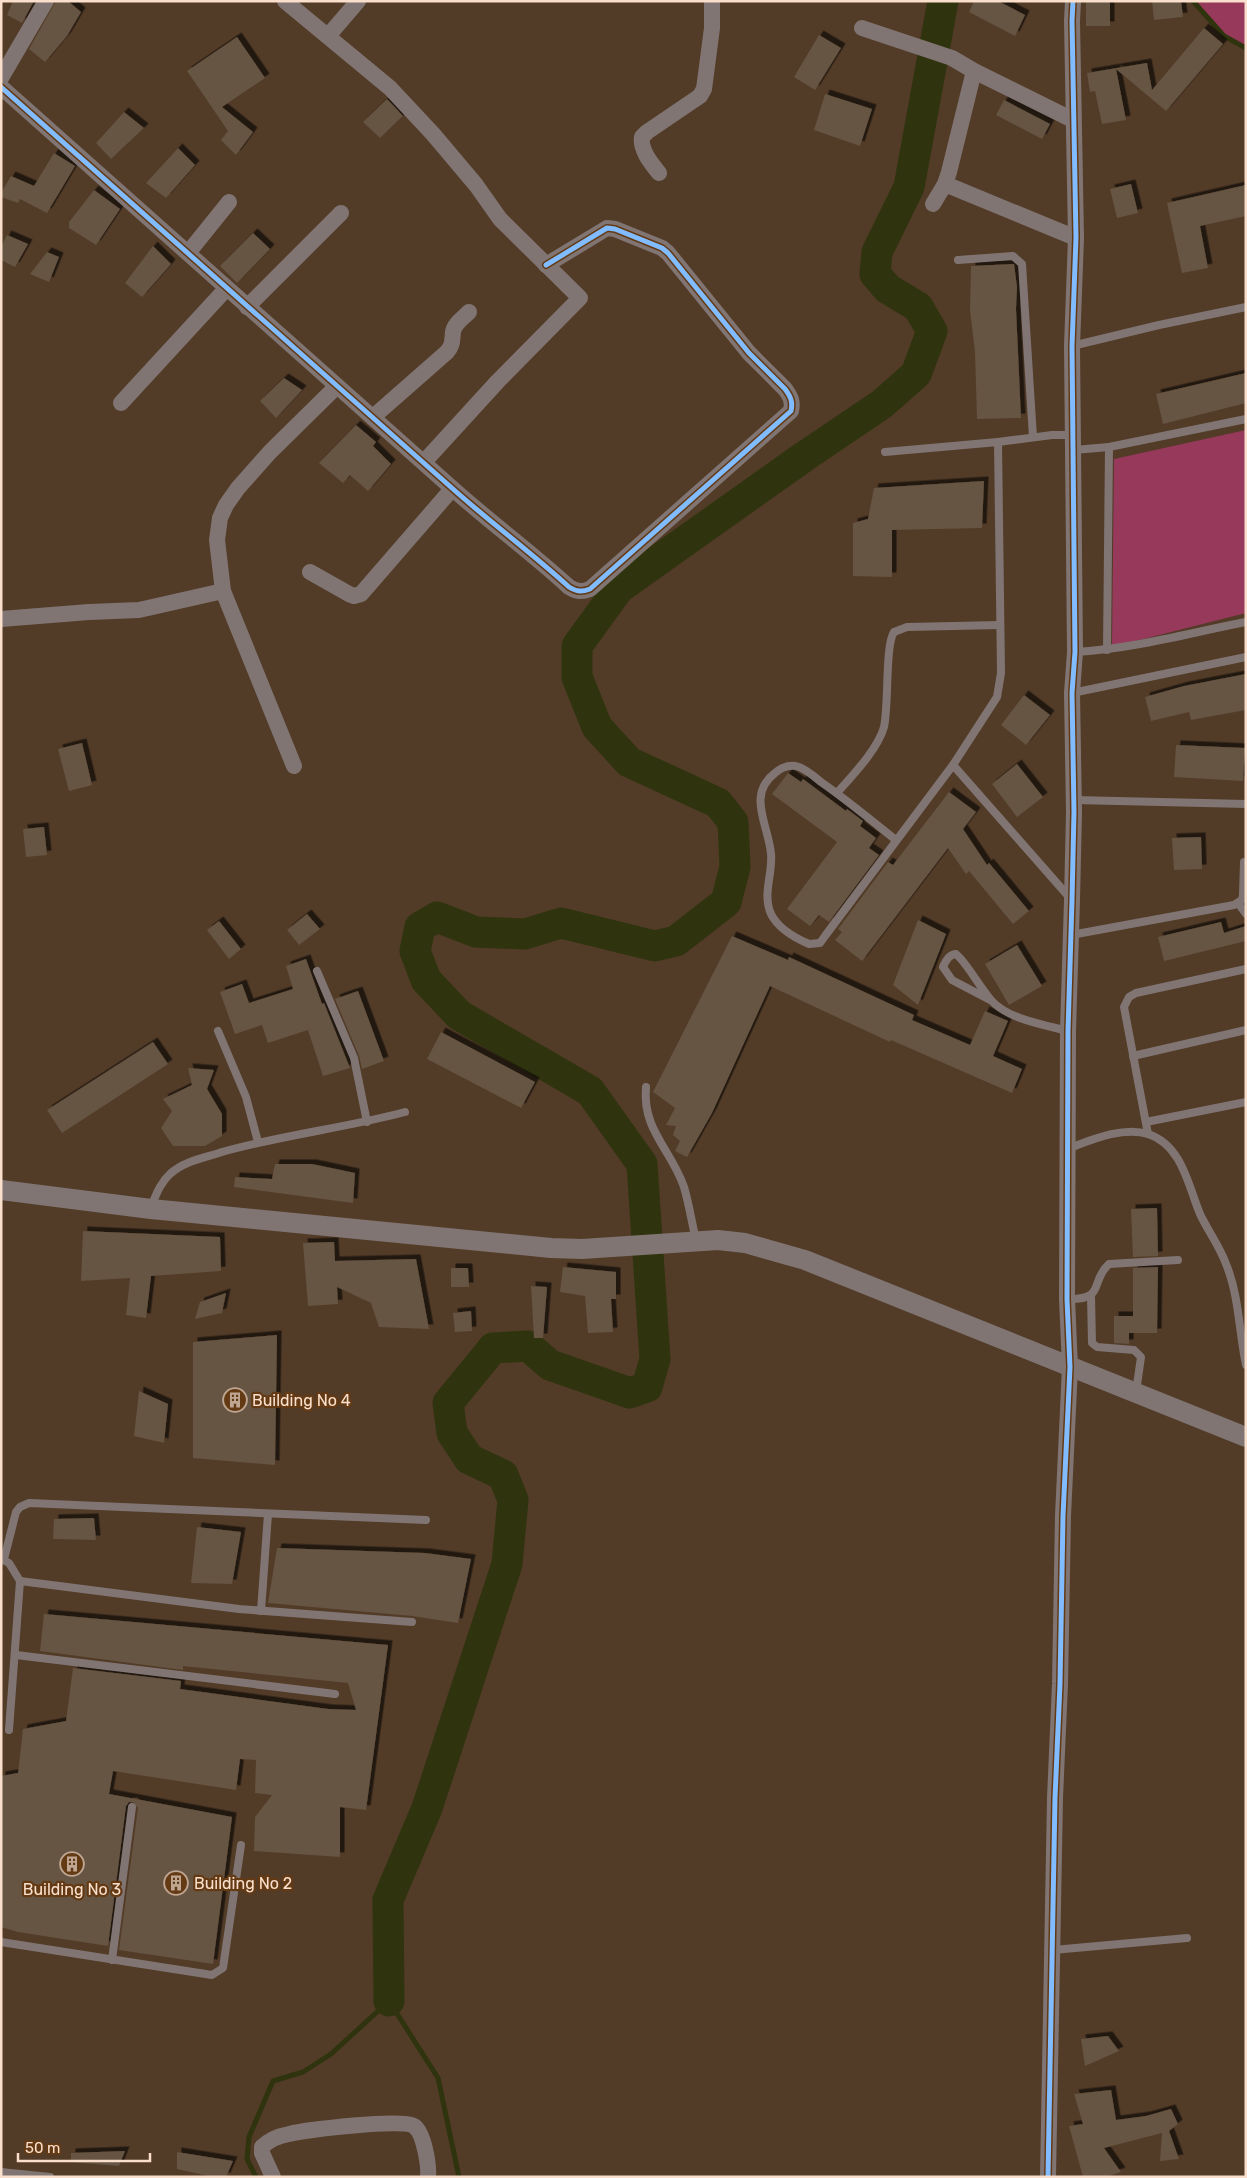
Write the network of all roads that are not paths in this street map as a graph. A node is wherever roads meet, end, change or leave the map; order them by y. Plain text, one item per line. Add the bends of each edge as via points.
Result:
1 (46, 1) edge
2 (285, 1) edge
3 (358, 1) edge
4 (712, 1) edge
5 (1073, 1) edge
6 (862, 28) dead end
7 (328, 36) junction
8 (974, 71) junction
9 (1, 78) edge
10 (1, 87) edge
11 (1073, 120) junction
12 (659, 173) dead end
13 (945, 184) junction
14 (229, 202) dead end
15 (933, 204) dead end
16 (341, 212) dead end
17 (1076, 238) junction
18 (188, 253) junction
19 (958, 260) dead end
20 (546, 265) junction
21 (226, 289) junction
22 (247, 307) junction
23 (1246, 307) edge
24 (469, 312) dead end
25 (1072, 346) junction
26 (337, 386) junction
27 (120, 403) dead end
28 (373, 417) junction
29 (1246, 418) edge
30 (1032, 437) junction
31 (998, 442) junction
32 (1074, 442) junction
33 (1109, 447) junction
34 (886, 452) dead end
35 (424, 462) junction
36 (452, 489) junction
37 (310, 572) dead end
38 (223, 592) junction
39 (1, 619) edge
40 (1246, 622) edge
41 (1000, 625) junction
42 (1106, 650) junction
43 (1075, 652) junction
44 (1246, 657) edge
45 (1072, 693) junction
46 (953, 765) junction
47 (294, 766) dead end
48 (837, 793) junction
49 (1074, 800) junction
50 (1246, 804) edge
51 (896, 840) junction
52 (1244, 862) dead end
53 (1072, 900) junction
54 (1238, 903) junction
55 (1246, 914) edge
56 (1071, 935) junction
57 (1246, 969) edge
58 (317, 971) dead end
59 (992, 1001) junction
60 (1246, 1030) edge
61 (218, 1031) dead end
62 (1068, 1031) junction
63 (1134, 1056) junction
64 (646, 1087) dead end
65 (1246, 1102) edge
66 (405, 1112) dead end
67 (368, 1122) junction
68 (1146, 1122) junction
69 (1148, 1134) junction
70 (258, 1142) junction
71 (1067, 1149) junction
72 (1, 1190) edge
73 (151, 1209) junction
74 (696, 1241) junction
75 (1178, 1260) dead end
76 (1091, 1296) junction
77 (1067, 1299) junction
78 (1246, 1365) edge
79 (1070, 1367) junction
80 (1136, 1393) junction
81 (1246, 1437) edge
82 (268, 1514) junction
83 (426, 1520) dead end
84 (3, 1559) edge
85 (20, 1581) junction
86 (261, 1611) junction
87 (412, 1622) dead end
88 (16, 1655) junction
89 (336, 1694) dead end
90 (9, 1730) dead end
91 (132, 1807) dead end
92 (241, 1845) dead end
93 (1187, 1938) dead end
94 (1, 1942) edge
95 (1053, 1950) junction
96 (112, 1960) junction
97 (1, 2172) edge
98 (50, 2177) edge
99 (273, 2177) edge
100 (428, 2177) edge
101 (1048, 2177) edge

1 - 9 street
2 - 7 street
3 - 7 street
4 - 12 street via 704,89 700,96 642,137 643,148
5 - 11 street
6 - 8 street via 952,58
7 - 20 street via 390,88 415,114 476,185 500,219
8 - 11 street
8 - 13 street
10 - 18 street
11 - 17 street
13 - 15 street
13 - 17 street
14 - 18 street
16 - 22 street
17 - 25 street
18 - 21 street
19 - 30 lane via 1013,256 1022,264
20 - 35 street via 580,298
20 - 36 street via 606,228 662,248 749,353 791,396 791,411 584,592 569,587
21 - 22 street
21 - 27 street
22 - 26 street
23 - 25 lane
24 - 28 street via 456,325 452,346 447,352
25 - 32 street
26 - 28 street
26 - 38 street via 270,452 226,505 220,518 217,540
28 - 35 street
29 - 33 lane
30 - 31 lane
30 - 32 lane
31 - 34 lane
31 - 41 lane
32 - 33 lane
32 - 43 street
33 - 42 lane
35 - 36 street
36 - 37 street via 361,594 349,594
38 - 39 street via 139,610
38 - 47 street
40 - 42 lane
41 - 46 lane via 1002,673 997,697
41 - 48 lane via 907,627 894,632 890,642 883,729 862,763
42 - 43 lane
43 - 45 street
44 - 45 lane
45 - 49 street
46 - 51 lane
46 - 53 lane
48 - 51 lane
48 - 51 lane via 801,768 790,766 770,776 762,788 759,798 772,854 767,899 776,923 809,944 820,943
49 - 50 lane
49 - 53 street
52 - 54 lane via 1244,895
53 - 56 street
54 - 55 lane
54 - 56 lane
56 - 62 street
57 - 63 lane via 1129,997 1124,1007
58 - 67 lane via 354,1058
59 - 59 lane via 961,959 952,954 943,967 944,971 952,980
59 - 62 lane via 1009,1013
60 - 63 lane
61 - 70 lane via 246,1097
62 - 71 street
63 - 68 lane
64 - 74 lane via 644,1104 647,1115 684,1187
65 - 68 lane
66 - 67 lane
67 - 70 lane
68 - 69 lane
69 - 71 lane via 1124,1133
69 - 78 lane via 1162,1140 1183,1168 1201,1215 1226,1264
70 - 73 lane via 183,1164 160,1185
71 - 77 street
72 - 73 street
73 - 74 street via 497,1244 582,1249
74 - 79 street via 745,1243 791,1256
75 - 76 lane via 1109,1264
76 - 77 lane
76 - 80 lane via 1092,1343 1097,1347 1134,1350 1141,1357
77 - 79 street
79 - 80 street
79 - 95 street via 1063,1516
80 - 81 street
82 - 83 lane
82 - 84 lane via 29,1503 16,1512
82 - 86 lane
84 - 85 lane via 15,1570
85 - 86 lane
85 - 88 lane
86 - 87 lane
88 - 89 lane
88 - 90 lane
91 - 96 lane
92 - 96 lane via 223,1968 218,1973 212,1976
93 - 95 lane
94 - 96 lane
95 - 101 street
97 - 98 lane
99 - 100 street via 262,2154 262,2147 269,2140 288,2134 384,2123 408,2124 417,2129 424,2146

